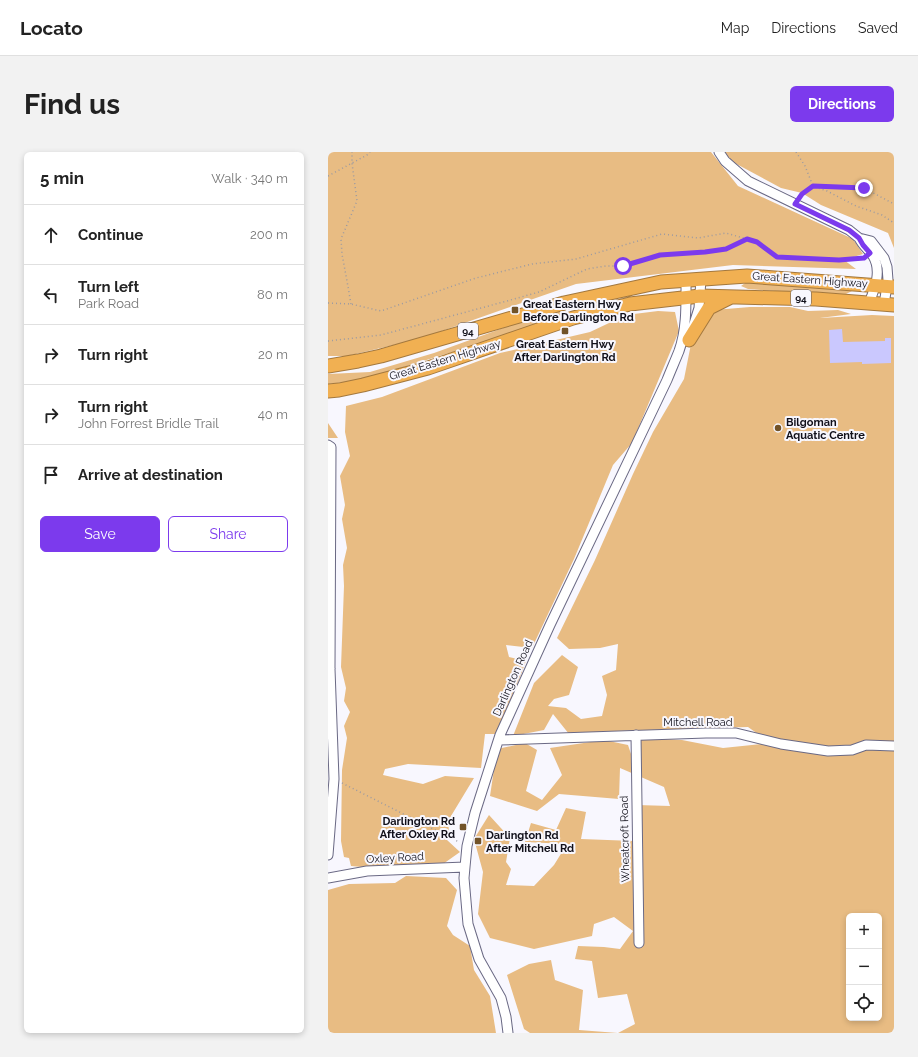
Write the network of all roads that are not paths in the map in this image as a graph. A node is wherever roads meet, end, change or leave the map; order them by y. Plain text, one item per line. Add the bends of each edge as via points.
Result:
1 (719, 152) edge
2 (859, 238) junction
3 (701, 279) junction
4 (686, 280) junction
5 (886, 286) edge
6 (700, 296) junction
7 (733, 296) junction
8 (686, 297) junction
9 (869, 303) junction
10 (889, 304) edge
11 (689, 340) junction
12 (679, 350) junction
13 (328, 366) edge
14 (328, 391) edge
15 (328, 445) edge
16 (636, 735) junction
17 (499, 740) junction
18 (894, 746) edge
19 (331, 778) edge
20 (328, 855) edge
21 (465, 867) junction
22 (328, 878) edge
23 (639, 943) dead end
24 (508, 1033) edge

1 - 2 street via 725,161 748,181 849,230
2 - 5 street via 873,256 877,277
2 - 5 street via 871,241 884,258 887,267
3 - 4 highway, Great Eastern Highway / 94
3 - 5 highway, Great Eastern Highway / 94 via 748,276
3 - 6 street, Darlington Road
4 - 8 street, Darlington Road
4 - 13 highway, Great Eastern Highway / 94 via 660,282 564,303 382,356
5 - 9 street
5 - 10 street
6 - 7 highway, Great Eastern Highway / 94
6 - 8 highway, Great Eastern Highway / 94
6 - 11 street, Darlington Road
7 - 9 highway, Great Eastern Highway / 94
7 - 11 highway via 709,308
8 - 12 street, Darlington Road via 684,329
8 - 14 highway, Great Eastern Highway / 94 via 630,304 573,318 428,368
9 - 10 highway, Great Eastern Highway / 94
11 - 12 street, Darlington Road
12 - 17 street, Darlington Road
15 - 19 street via 331,447
16 - 17 street, Mitchell Road
16 - 18 street, Mitchell Road via 736,733 781,744 828,750 852,750 866,744
16 - 23 street, Wheatcroft Road
17 - 21 street, Darlington Road via 475,813
19 - 20 street
21 - 22 street, Oxley Road via 367,871
21 - 24 street, Darlington Road via 468,924 479,959 501,998

